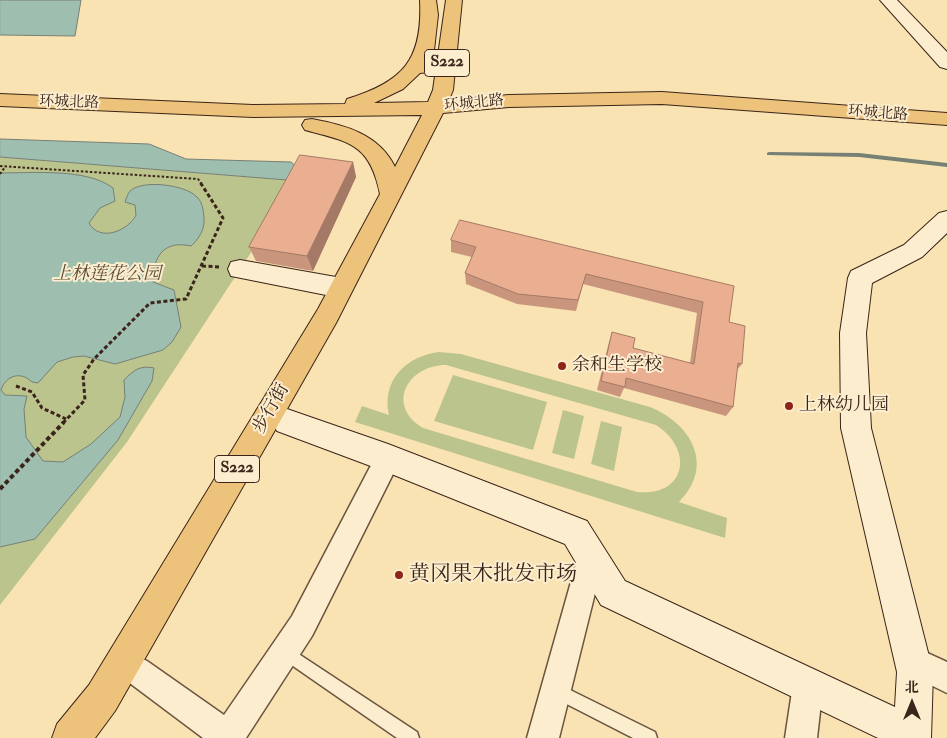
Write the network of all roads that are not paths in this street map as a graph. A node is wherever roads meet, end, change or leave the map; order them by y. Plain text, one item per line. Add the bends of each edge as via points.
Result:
1 (428, 0) edge
2 (454, 0) edge
3 (888, 0) edge
4 (425, 50) junction
5 (947, 63) edge
6 (0, 100) edge
7 (421, 103) junction
8 (0, 116) edge
9 (313, 117) junction
10 (947, 119) edge
11 (947, 138) edge
12 (391, 194) junction
13 (947, 219) edge
14 (240, 269) dead end
15 (336, 287) dead end
16 (287, 422) dead end
17 (388, 458) junction
18 (591, 557) junction
19 (285, 652) junction
20 (912, 661) junction
21 (137, 671) dead end
22 (947, 678) edge
23 (808, 686) junction
24 (556, 691) junction
25 (913, 736) edge
26 (71, 738) edge
27 (411, 738) edge
28 (543, 738) edge
29 (649, 738) edge
30 (801, 738) edge

1 - 4 main road, S222
2 - 7 main road, S222 via 443,90
3 - 5 street
4 - 7 main road, S222
4 - 9 main road via 413,71 390,90
6 - 9 main road, 环城北路 via 253,111
7 - 9 main road, 环城北路
7 - 10 main road, 环城北路 via 662,98
7 - 11 main road, 环城北路 via 503,119 656,115
7 - 12 main road, 步行街 / S222
8 - 9 main road, 环城北路 via 249,126
9 - 12 main road via 370,147 386,168
12 - 26 main road, 步行街 / S222 via 327,316 102,698
13 - 20 street via 913,252 860,278 853,333 856,428
14 - 15 street
16 - 17 street
17 - 18 street via 576,532
17 - 19 street via 302,626
18 - 23 street via 613,593
18 - 24 street
19 - 21 street via 228,737
19 - 27 lane
20 - 22 street
20 - 25 street via 915,672
23 - 25 street
23 - 30 street
24 - 28 street
24 - 29 lane

